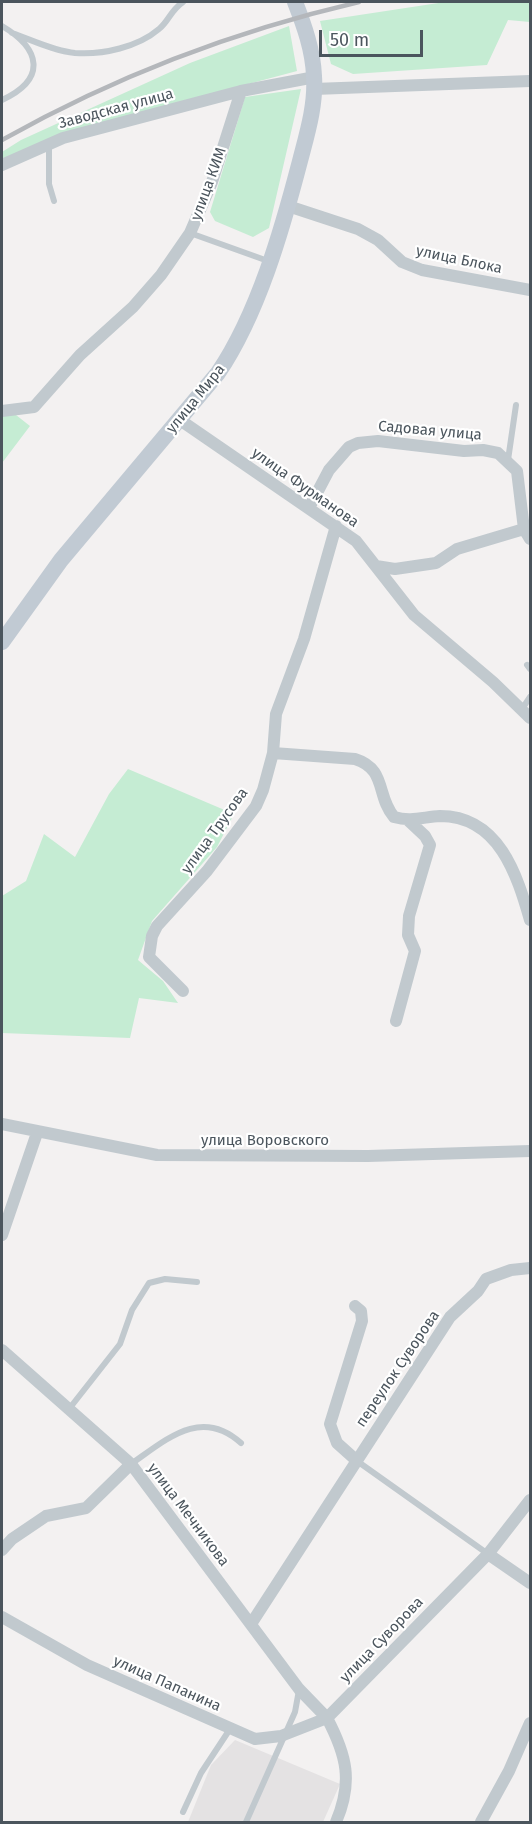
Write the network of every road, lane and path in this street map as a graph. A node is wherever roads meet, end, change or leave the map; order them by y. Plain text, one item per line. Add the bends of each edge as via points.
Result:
1 (183, 2) edge
2 (295, 2) edge
3 (2, 26) edge
4 (12, 33) junction
5 (531, 81) edge
6 (314, 83) junction
7 (241, 90) junction
8 (2, 100) edge
9 (49, 144) junction
10 (2, 165) edge
11 (54, 201) dead end
12 (288, 206) junction
13 (190, 233) junction
14 (269, 261) junction
15 (531, 290) edge
16 (516, 405) dead end
17 (2, 411) edge
18 (180, 420) junction
19 (508, 460) junction
20 (309, 508) junction
21 (336, 526) junction
22 (527, 534) edge
23 (376, 566) junction
24 (2, 642) edge
25 (531, 697) edge
26 (526, 713) edge
27 (273, 753) junction
28 (409, 821) junction
29 (531, 920) edge
30 (183, 991) dead end
31 (396, 1021) dead end
32 (2, 1124) edge
33 (37, 1133) junction
34 (531, 1151) edge
35 (2, 1235) edge
36 (531, 1268) edge
37 (197, 1282) dead end
38 (355, 1306) dead end
39 (2, 1350) edge
40 (69, 1409) junction
41 (241, 1443) dead end
42 (356, 1461) junction
43 (131, 1464) junction
44 (531, 1500) edge
45 (2, 1550) edge
46 (488, 1554) junction
47 (531, 1583) edge
48 (2, 1617) edge
49 (251, 1624) junction
50 (299, 1689) junction
51 (327, 1718) junction
52 (531, 1723) edge
53 (230, 1729) junction
54 (286, 1734) junction
55 (183, 1812) dead end
56 (246, 1822) edge
57 (336, 1822) edge
58 (481, 1822) edge

1 - 4 lane via 171,10 162,27 129,46 74,53
2 - 6 street via 308,39
3 - 4 lane
4 - 8 lane via 33,55 34,66 22,87
5 - 6 street
6 - 7 street
6 - 12 street, улица Мира via 310,122
7 - 9 street, Заводская улица
7 - 13 street, улица КИМ via 212,182
9 - 10 street, Заводская улица
9 - 11 lane via 49,184
12 - 14 street, улица Мира
12 - 15 street, улица Блока via 358,229 378,240 402,262 422,270
13 - 14 lane
13 - 17 street, улица КИМ via 133,307 80,355 34,407
14 - 18 street, улица Мира via 231,354
16 - 19 lane
18 - 20 street, улица Фурманова
18 - 24 street, улица Мира via 61,560
19 - 20 street, Садовая улица via 483,450 378,441 358,443 329,470
19 - 22 street via 517,471
20 - 21 street, улица Фурманова
21 - 23 street, улица Фурманова via 356,541
21 - 27 street, улица Трусова via 304,639 276,714
22 - 23 street via 457,549 436,563 395,569
23 - 26 street, улица Фурманова via 414,615
25 - 26 lane
27 - 28 street via 366,763 374,770 390,813
27 - 30 street, улица Трусова via 256,806 152,936 149,957
28 - 29 street via 440,816 462,820 494,839 512,864
28 - 31 street via 430,845 409,916 408,935 415,951
32 - 33 street, улица Воровского
33 - 34 street, улица Воровского via 157,1155 368,1156
33 - 35 street
36 - 42 street, переулок Суворова via 486,1278 450,1317
37 - 40 lane via 148,1283 132,1310 120,1344
38 - 42 street, переулок Суворова via 361,1311 362,1321 330,1424 337,1443
39 - 40 street, улица Мечникова
40 - 43 street, улица Мечникова
41 - 43 lane via 223,1429 199,1425 161,1443
42 - 46 lane
42 - 49 street, переулок Суворова
43 - 45 street via 86,1508 46,1516
43 - 49 street, улица Мечникова
44 - 46 street, улица Суворова
46 - 47 street
46 - 51 street, улица Суворова
48 - 53 street, улица Папанина via 87,1665
49 - 50 street, улица Мечникова
50 - 51 street, улица Мечникова
50 - 54 lane via 296,1712
51 - 54 street, улица Папанина
51 - 57 street via 338,1738 346,1774 346,1799
52 - 58 street
53 - 54 street, улица Папанина via 255,1739 268,1740
53 - 55 lane via 198,1779
54 - 56 lane

